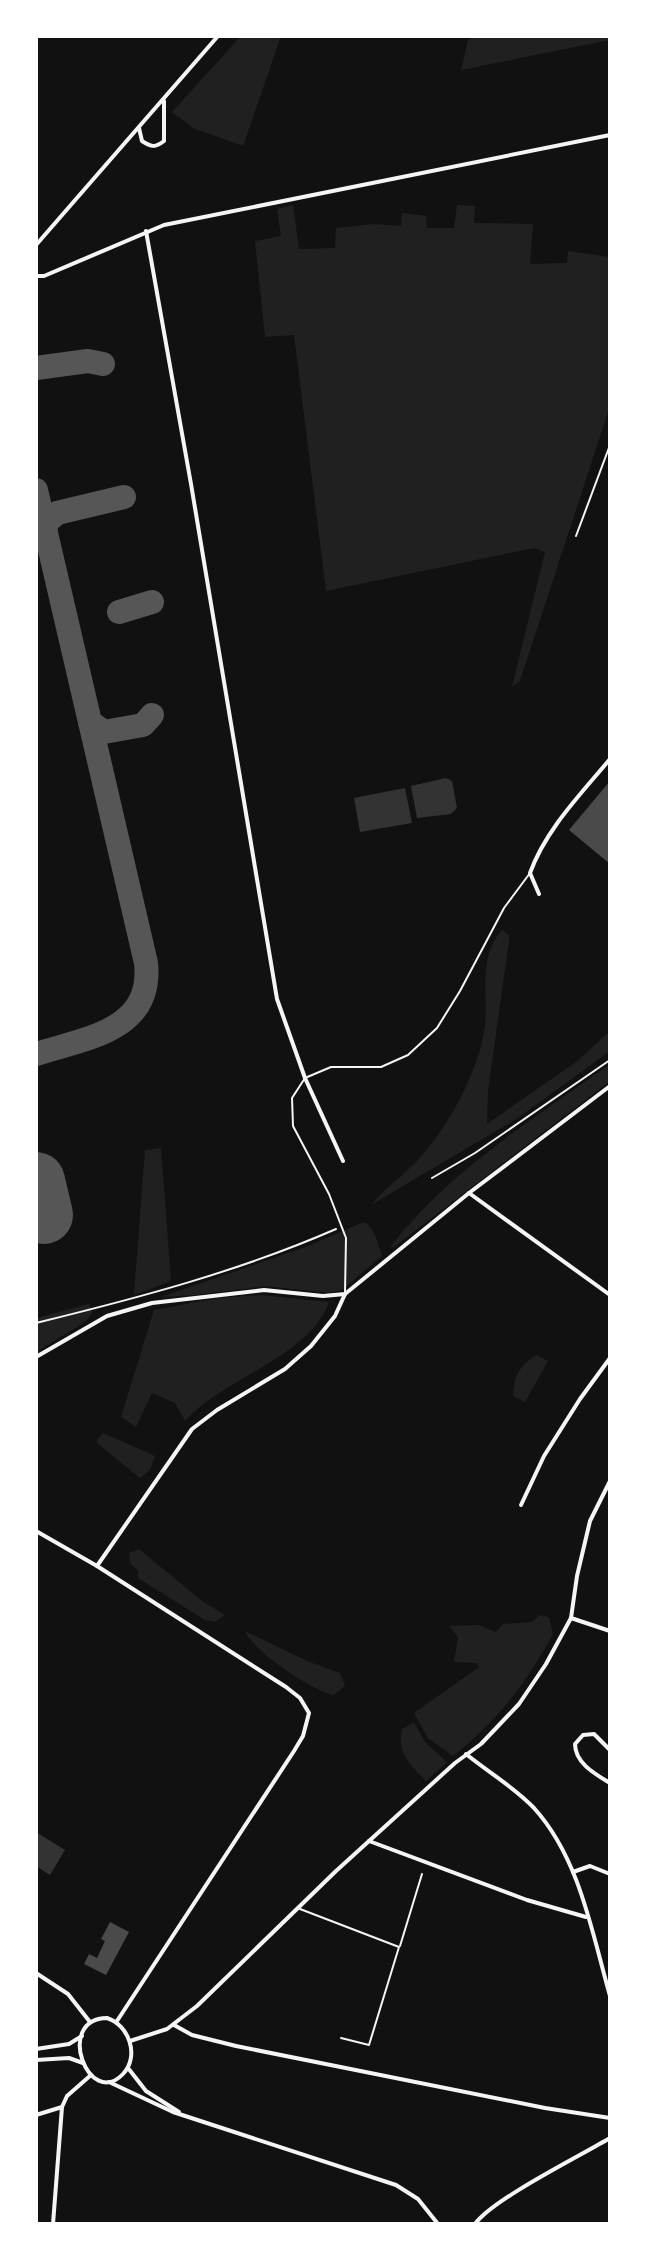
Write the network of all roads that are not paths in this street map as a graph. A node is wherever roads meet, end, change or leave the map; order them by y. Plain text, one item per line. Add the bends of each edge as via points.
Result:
1 (218, 36) edge
2 (164, 100) junction
3 (139, 128) junction
4 (610, 135) edge
5 (146, 231) junction
6 (36, 245) edge
7 (36, 276) edge
8 (610, 445) edge
9 (576, 536) dead end
10 (610, 759) edge
11 (530, 873) junction
12 (539, 894) dead end
13 (305, 1078) junction
14 (610, 1086) edge
15 (343, 1161) dead end
16 (469, 1193) junction
17 (345, 1294) junction
18 (610, 1295) edge
19 (36, 1357) edge
20 (610, 1358) edge
21 (610, 1481) edge
22 (521, 1505) dead end
23 (36, 1531) edge
24 (97, 1566) junction
25 (571, 1618) junction
26 (610, 1631) edge
27 (610, 1750) edge
28 (466, 1754) junction
29 (610, 1783) edge
30 (369, 1841) junction
31 (573, 1872) junction
32 (422, 1874) dead end
33 (610, 1874) edge
34 (298, 1908) junction
35 (587, 1917) junction
36 (399, 1947) junction
37 (36, 1973) edge
38 (610, 1996) edge
39 (117, 2021) junction
40 (90, 2022) junction
41 (174, 2025) junction
42 (82, 2036) junction
43 (341, 2038) dead end
44 (130, 2041) junction
45 (36, 2049) edge
46 (36, 2060) edge
47 (83, 2063) junction
48 (128, 2068) junction
49 (91, 2075) junction
50 (109, 2082) junction
51 (62, 2107) junction
52 (181, 2113) junction
53 (36, 2115) edge
54 (610, 2118) edge
55 (610, 2138) edge
56 (53, 2224) edge
57 (438, 2224) edge
58 (475, 2224) edge

1 - 2 street
2 - 3 street
2 - 3 street via 164,141 150,146 142,141
3 - 6 street
4 - 5 street
5 - 7 street
5 - 13 street via 277,999
8 - 9 lane
10 - 11 street via 566,811
11 - 12 street
11 - 13 lane via 504,908 437,1028 408,1055 381,1067 331,1067
13 - 15 street
13 - 17 lane via 292,1098 293,1126 346,1238
14 - 16 street
16 - 17 street
16 - 18 street
17 - 19 street via 264,1290 152,1303 107,1316
17 - 24 street via 335,1316 285,1369 192,1429
20 - 22 street via 552,1443
21 - 25 street via 590,1521
23 - 24 street
24 - 39 street via 286,1687 309,1713 294,1751
25 - 26 street
25 - 28 street via 519,1704
27 - 29 street via 601,1738 587,1733 575,1744 582,1762
28 - 30 street
28 - 31 street via 532,1807 554,1833
30 - 34 street
30 - 35 street
31 - 33 street via 590,1866
31 - 35 street
32 - 36 lane
34 - 36 lane
34 - 41 street
35 - 38 street
36 - 43 lane via 369,2045
37 - 40 street via 68,1994
39 - 40 street
39 - 44 street
40 - 42 street
41 - 44 street
41 - 54 street via 236,2046
42 - 45 street via 69,2044
42 - 47 street
44 - 48 street
46 - 47 street via 69,2058
47 - 49 street
48 - 50 street
48 - 52 street via 146,2091
49 - 50 street
49 - 51 street
50 - 52 street
51 - 53 street
51 - 56 street
52 - 57 street via 396,2185 418,2199
55 - 58 street via 501,2202

